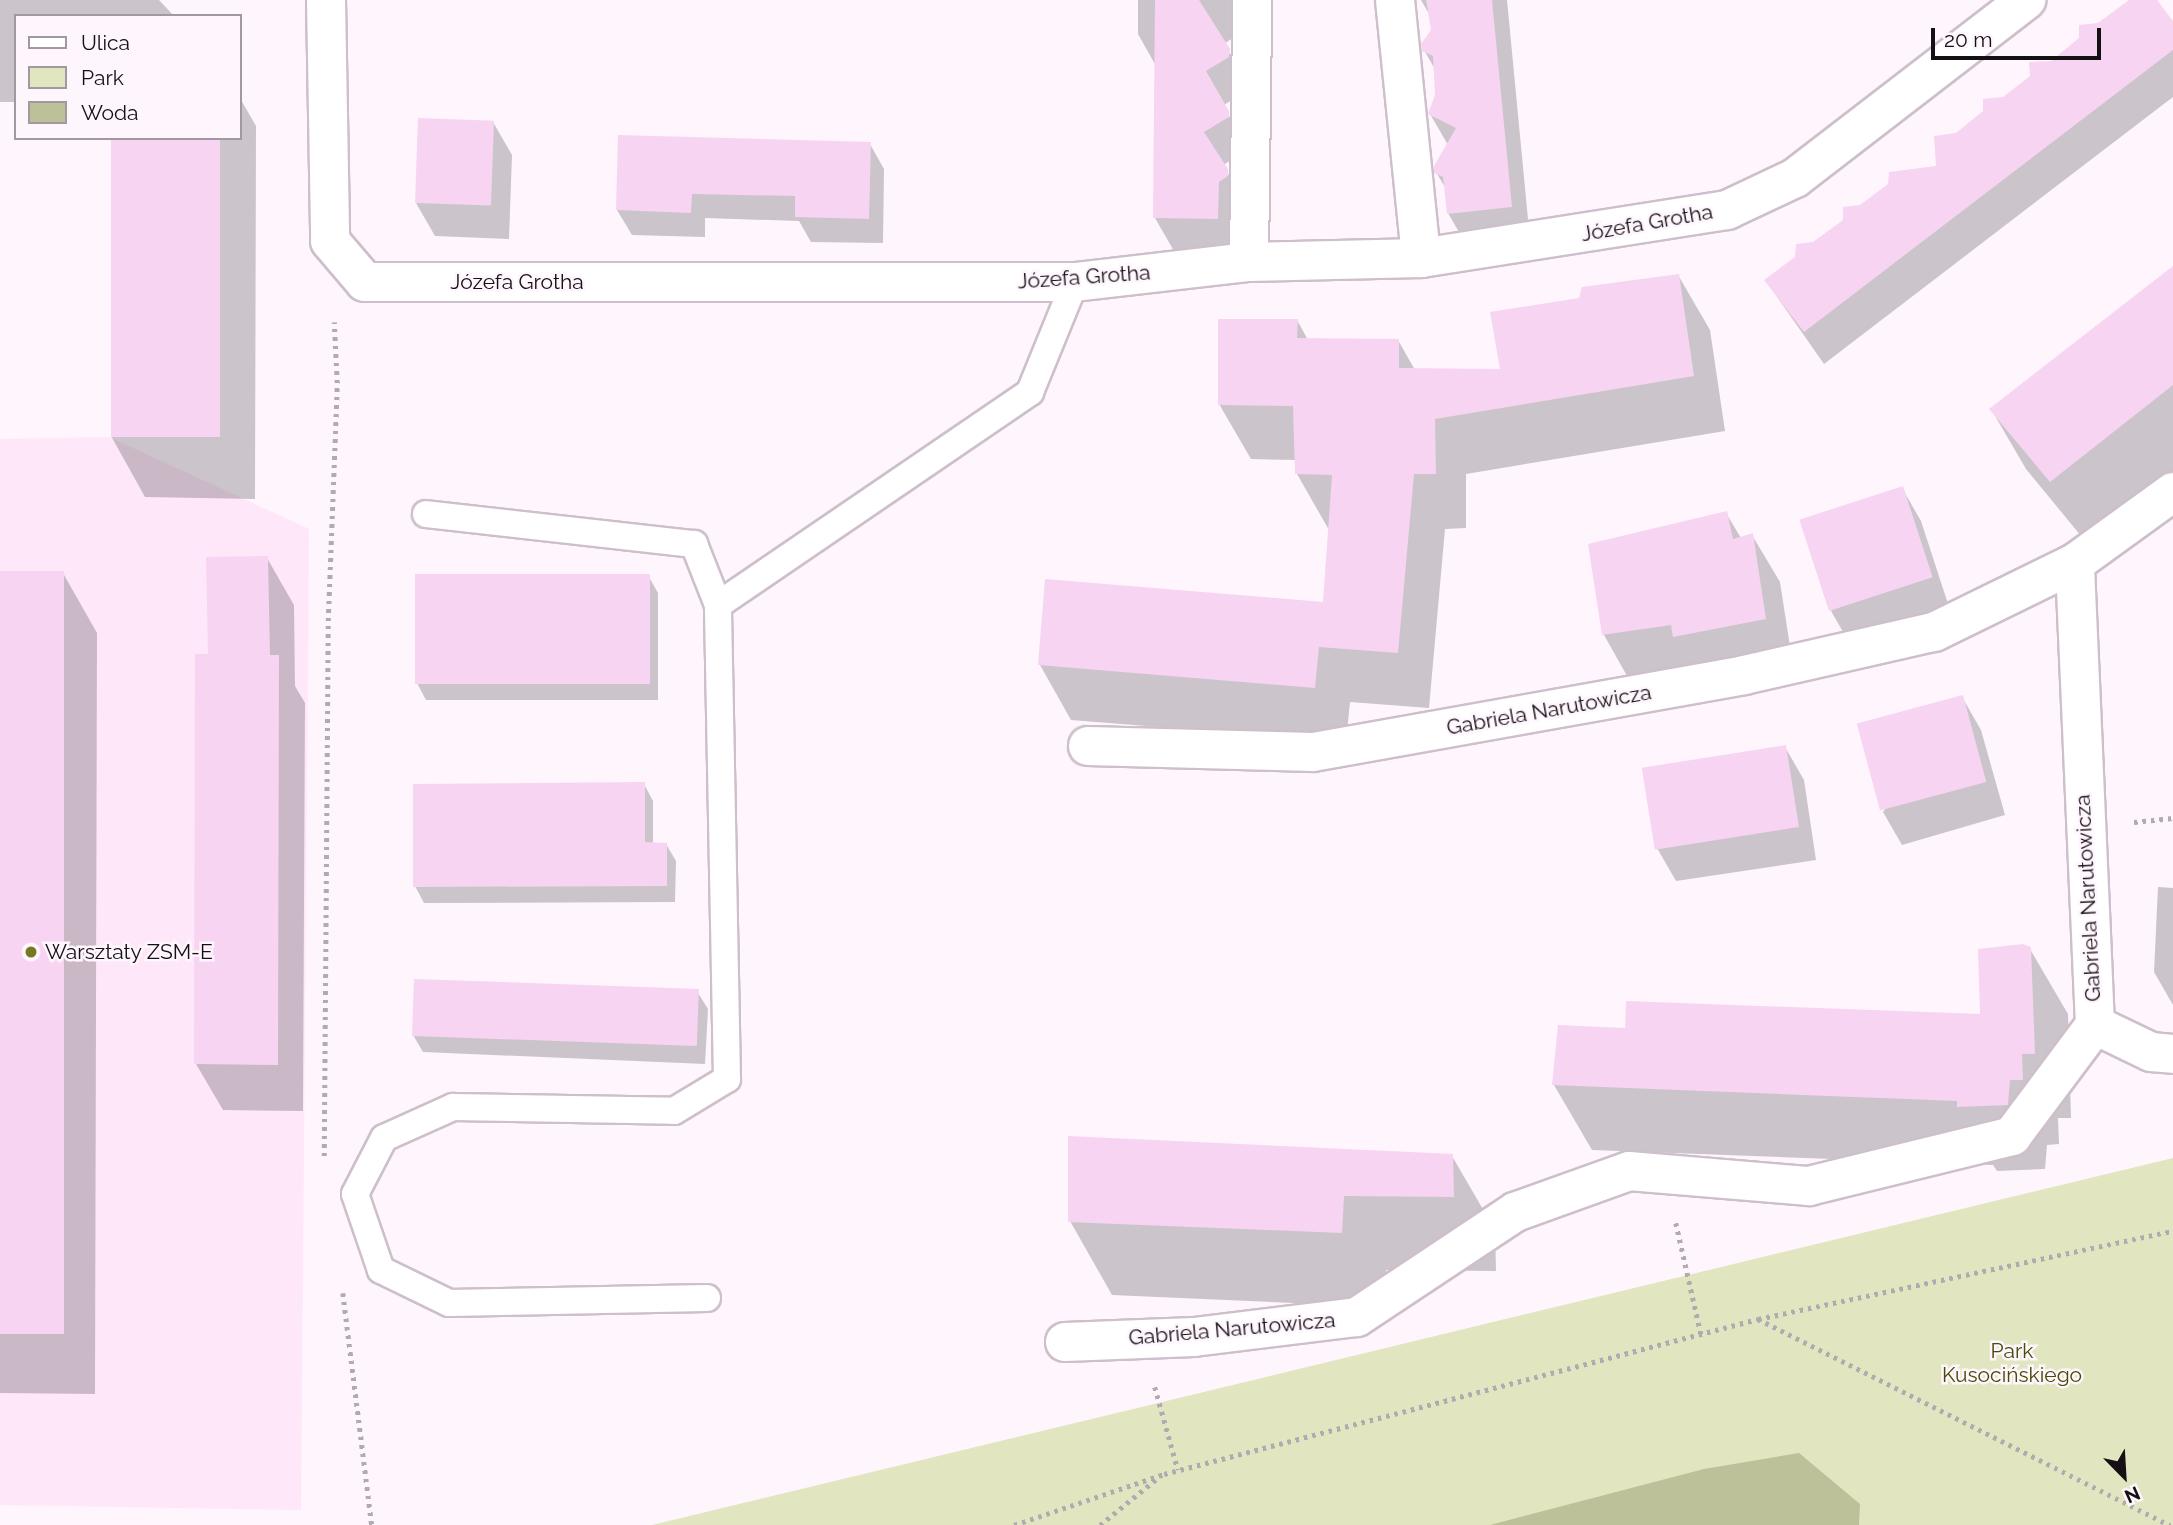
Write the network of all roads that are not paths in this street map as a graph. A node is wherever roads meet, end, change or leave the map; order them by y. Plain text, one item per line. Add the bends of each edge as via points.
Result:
1 (326, 0) edge
2 (1252, 0) edge
3 (1395, 0) edge
4 (2026, 0) edge
5 (1421, 258) junction
6 (1249, 262) junction
7 (1075, 282) junction
8 (2173, 492) edge
9 (426, 514) dead end
10 (2075, 563) junction
11 (718, 605) junction
12 (1087, 746) dead end
13 (2095, 1025) junction
14 (2173, 1054) edge
15 (708, 1298) dead end
16 (1065, 1342) dead end

1 - 7 street, Józefa Grotha via 330,241 365,282
2 - 6 street
3 - 5 street
4 - 5 street, Józefa Grotha via 1796,178 1727,210
5 - 6 street, Józefa Grotha
6 - 7 street, Józefa Grotha
7 - 11 lane via 1030,392
8 - 10 street, Gabriela Narutowicza
9 - 11 lane via 694,544
10 - 12 street, Gabriela Narutowicza via 1934,632 1744,675 1313,752
10 - 13 street, Gabriela Narutowicza
11 - 15 lane via 727,1079 674,1111 453,1107 384,1138 355,1194 381,1270 449,1303
13 - 14 street via 2151,1052
13 - 16 street, Gabriela Narutowicza via 2012,1136 1809,1186 1629,1171 1515,1212 1357,1317 1194,1337

